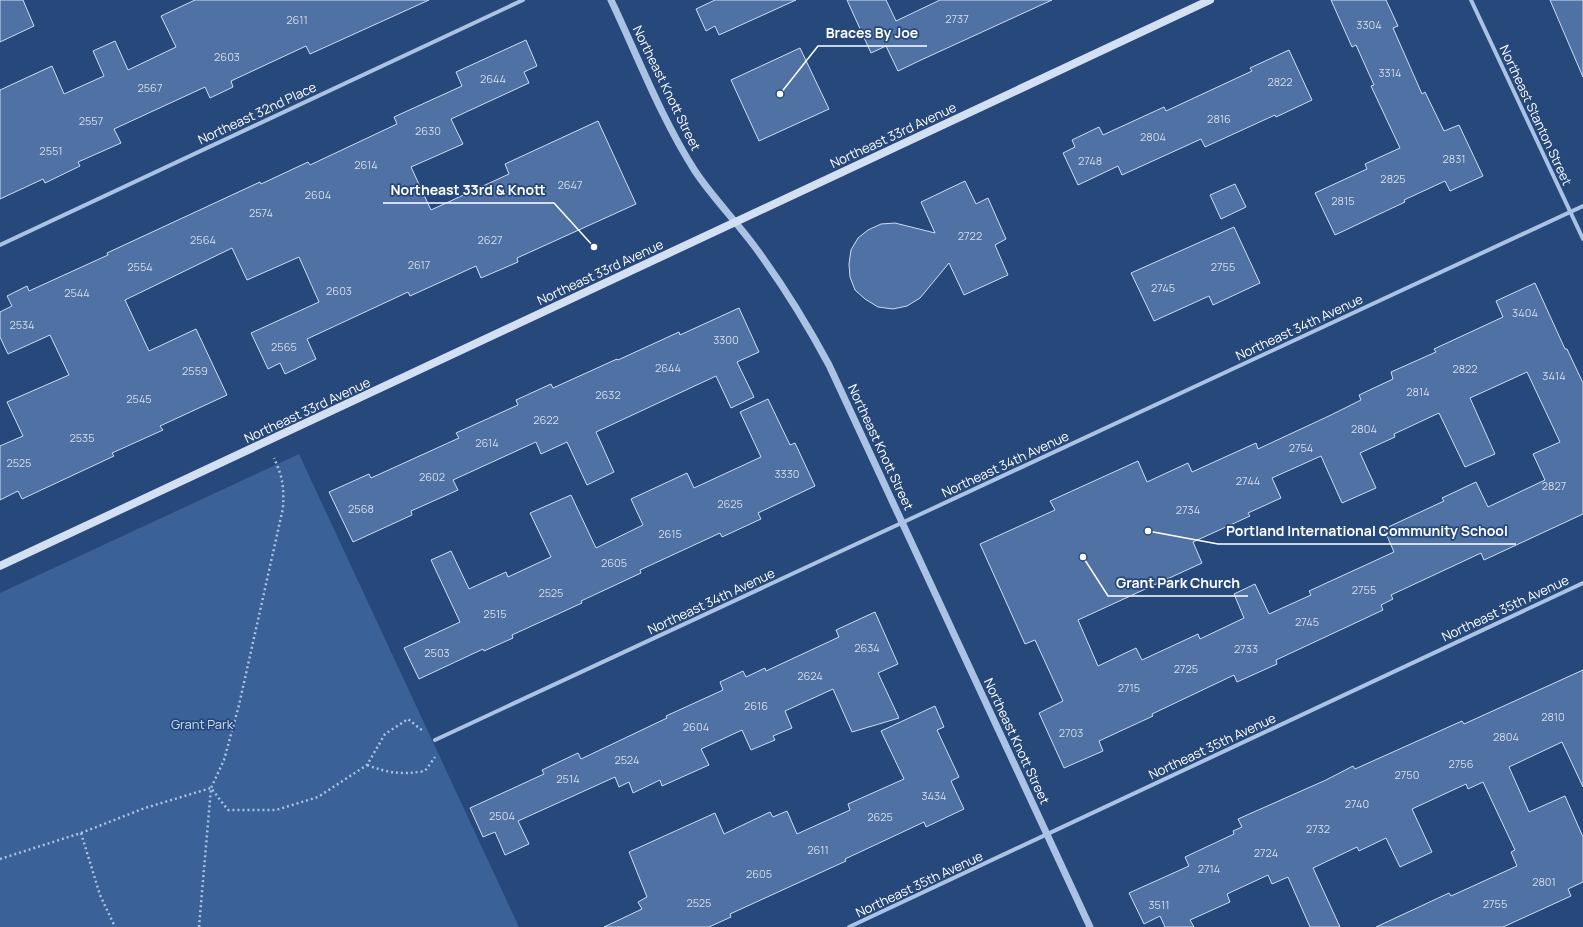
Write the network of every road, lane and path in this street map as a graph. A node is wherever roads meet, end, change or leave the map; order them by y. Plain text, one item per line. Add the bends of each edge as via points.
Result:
1 (523, 0) edge
2 (611, 0) edge
3 (1210, 0) edge
4 (1471, 0) edge
5 (1583, 206) edge
6 (1570, 212) junction
7 (735, 222) junction
8 (1583, 239) edge
9 (0, 245) edge
10 (267, 442) junction
11 (903, 523) junction
12 (0, 566) edge
13 (1583, 583) edge
14 (436, 740) junction
15 (367, 764) junction
16 (211, 788) junction
17 (81, 833) junction
18 (1047, 835) junction
19 (0, 859) edge
20 (115, 927) edge
21 (199, 927) edge
22 (849, 927) edge
23 (1090, 927) edge

1 - 9 street, Northeast 32nd Place
2 - 7 street, Northeast Knott Street via 682,149 696,172
3 - 7 main road, Northeast 33rd Avenue
4 - 6 street, Northeast Stanton Street
5 - 6 street, Northeast 34th Avenue
6 - 8 street, Northeast Stanton Street
6 - 11 street, Northeast 34th Avenue
7 - 10 main road, Northeast 33rd Avenue
7 - 11 street, Northeast Knott Street via 755,247 807,325 829,365
10 - 12 main road, Northeast 33rd Avenue
10 - 16 path via 282,474 283,508 239,705 224,760
11 - 14 street, Northeast 34th Avenue
11 - 18 street, Northeast Knott Street
13 - 18 street, Northeast 35th Avenue
14 - 15 path via 435,759 425,771 409,774 386,772
14 - 15 path via 408,719 385,734
15 - 16 path via 318,797 276,810 228,810
16 - 17 path via 145,808
16 - 21 path
17 - 19 path
17 - 20 path via 100,895
18 - 22 street, Northeast 35th Avenue
18 - 23 street, Northeast Knott Street

